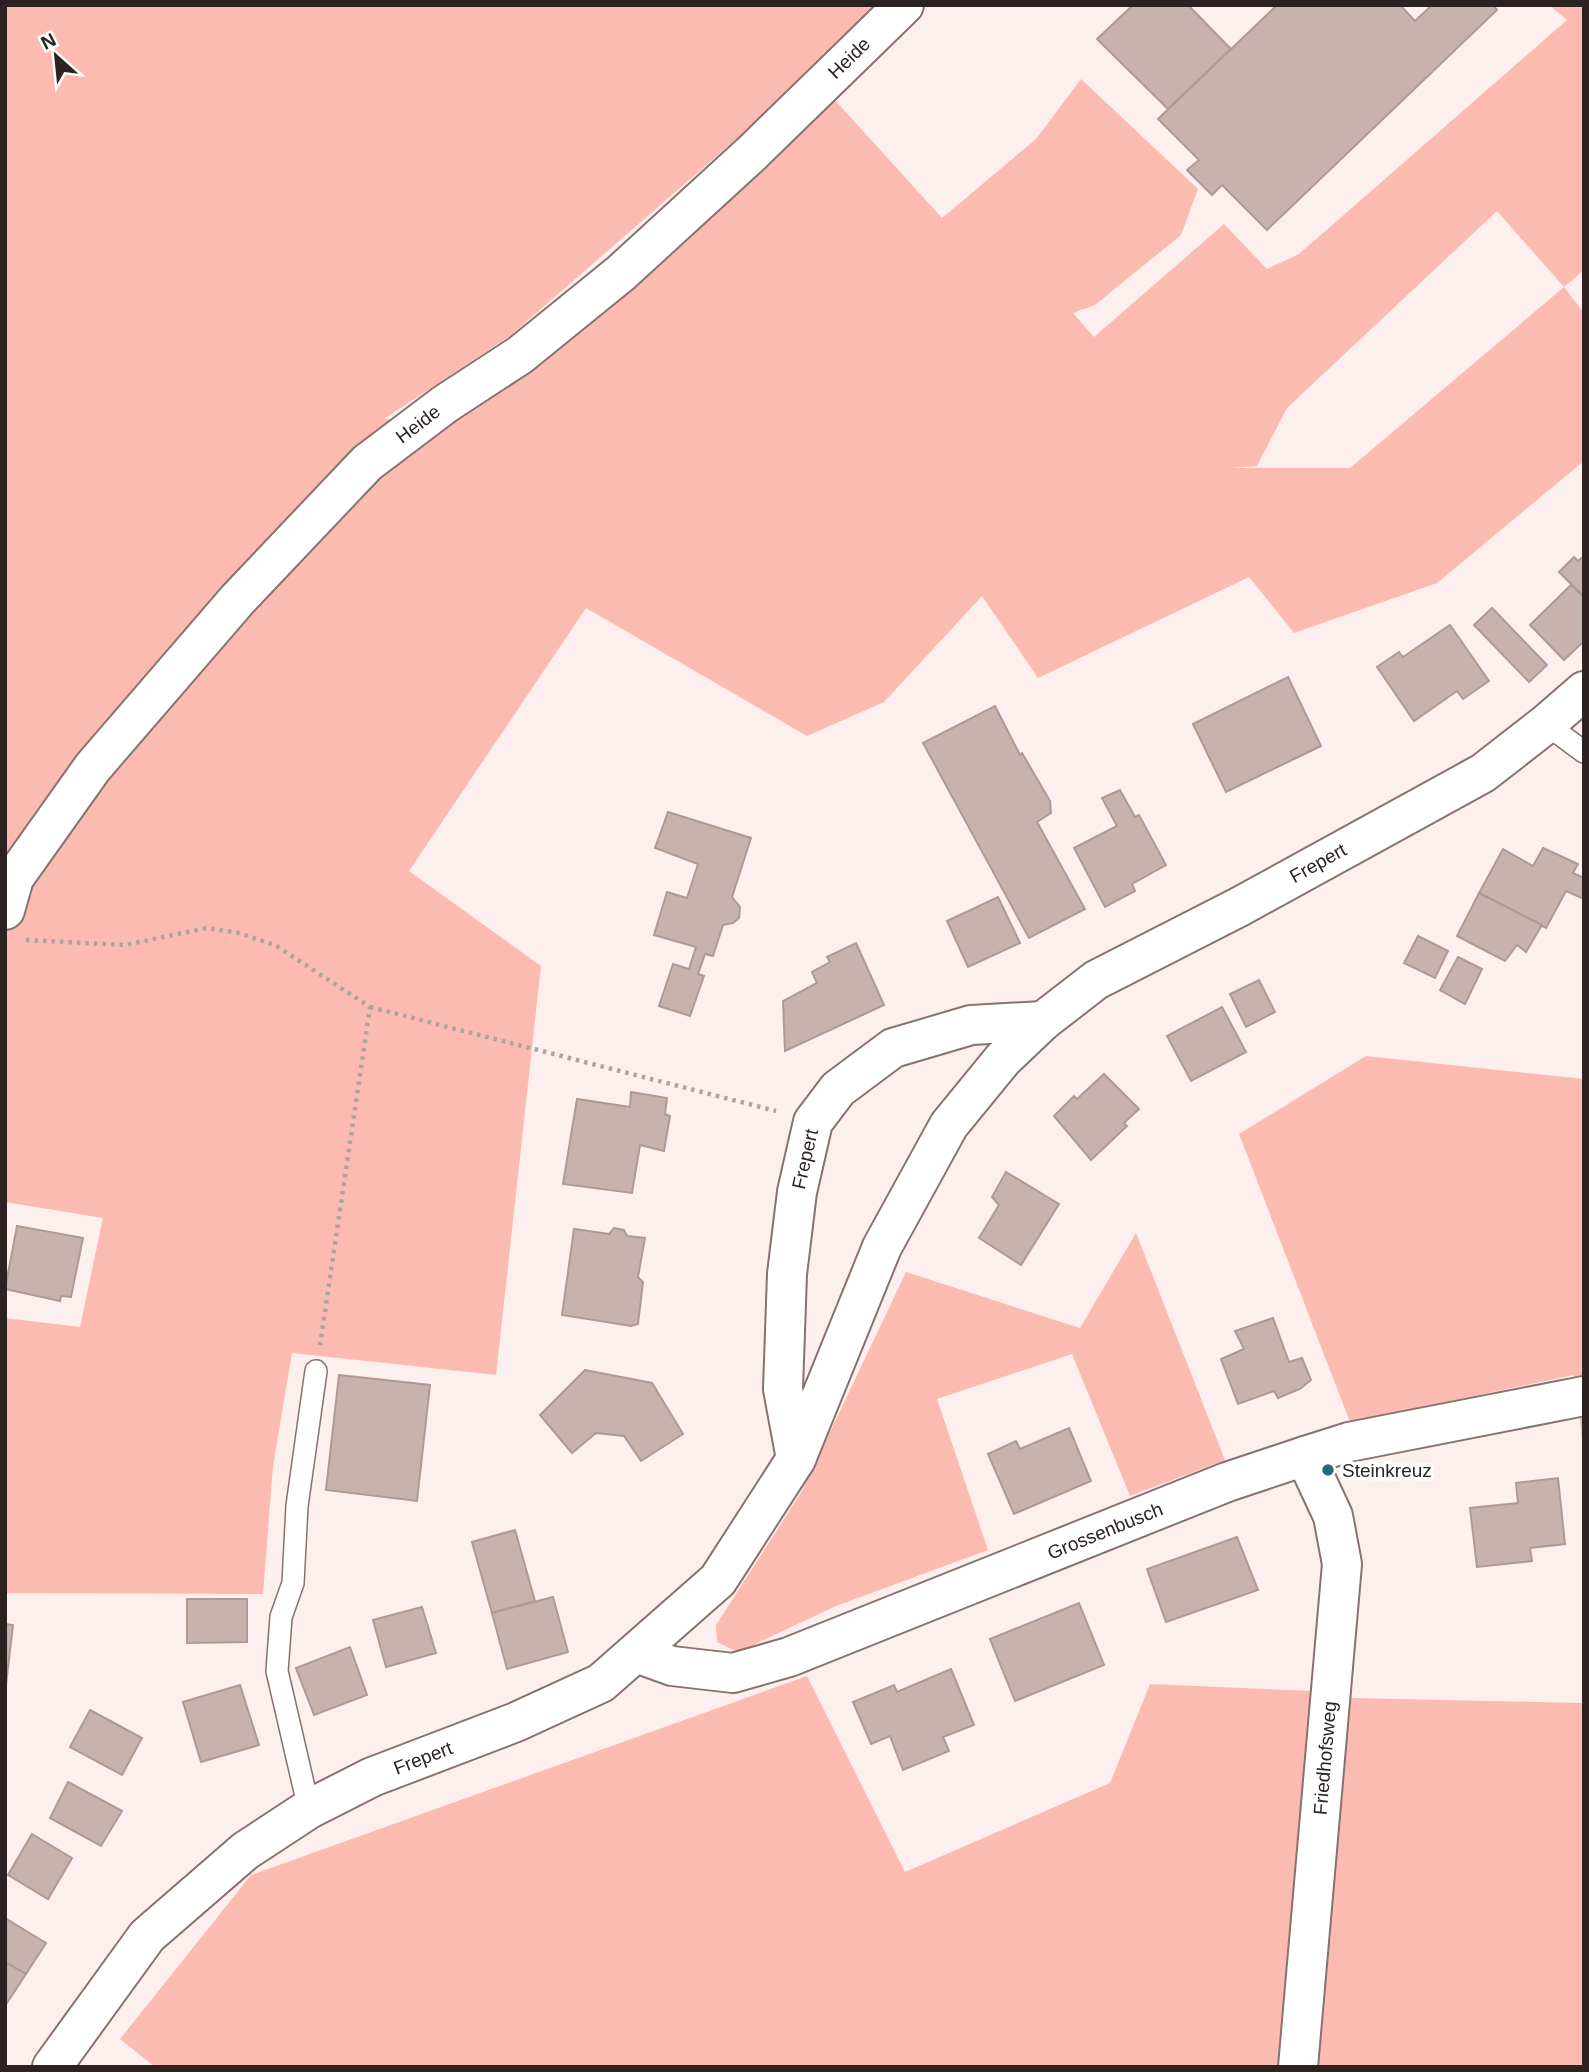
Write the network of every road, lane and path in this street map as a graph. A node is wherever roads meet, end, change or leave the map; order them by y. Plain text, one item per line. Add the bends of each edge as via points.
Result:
1 (904, 5) edge
2 (1584, 691) edge
3 (1546, 724) junction
4 (1584, 752) edge
5 (11, 925) edge
6 (370, 1007) junction
7 (1044, 1021) junction
8 (813, 1122) junction
9 (316, 1371) joint
10 (1584, 1396) edge
11 (1305, 1456) junction
12 (796, 1459) junction
13 (636, 1653) junction
14 (309, 1809) junction
15 (52, 2067) edge
16 (1298, 2067) edge

1 - 5 street, Heide via 621,273 520,355 444,404 368,463 238,599 93,767 15,878
2 - 3 street, Frepert
3 - 4 lane
3 - 7 street, Frepert via 1483,772 1239,907 1096,979
5 - 6 path via 125,945 206,928 239,933 275,946
6 - 8 path
6 - 9 path
7 - 8 street, Frepert via 971,1025 893,1048 838,1089
7 - 12 street, Frepert via 1003,1059 948,1125 882,1247
8 - 12 street, Frepert via 797,1192 787,1274 783,1389
9 - 14 lane via 297,1506 293,1583 281,1617 277,1671
10 - 11 street, Grossenbusch via 1349,1442
11 - 13 street, Grossenbusch via 1227,1482 778,1660 733,1673 672,1666
11 - 16 street, Friedhofsweg via 1333,1516 1342,1564
12 - 13 street, Frepert via 718,1580
13 - 14 street, Frepert via 601,1683 516,1723 372,1777
14 - 15 street, Frepert via 245,1851 147,1936

